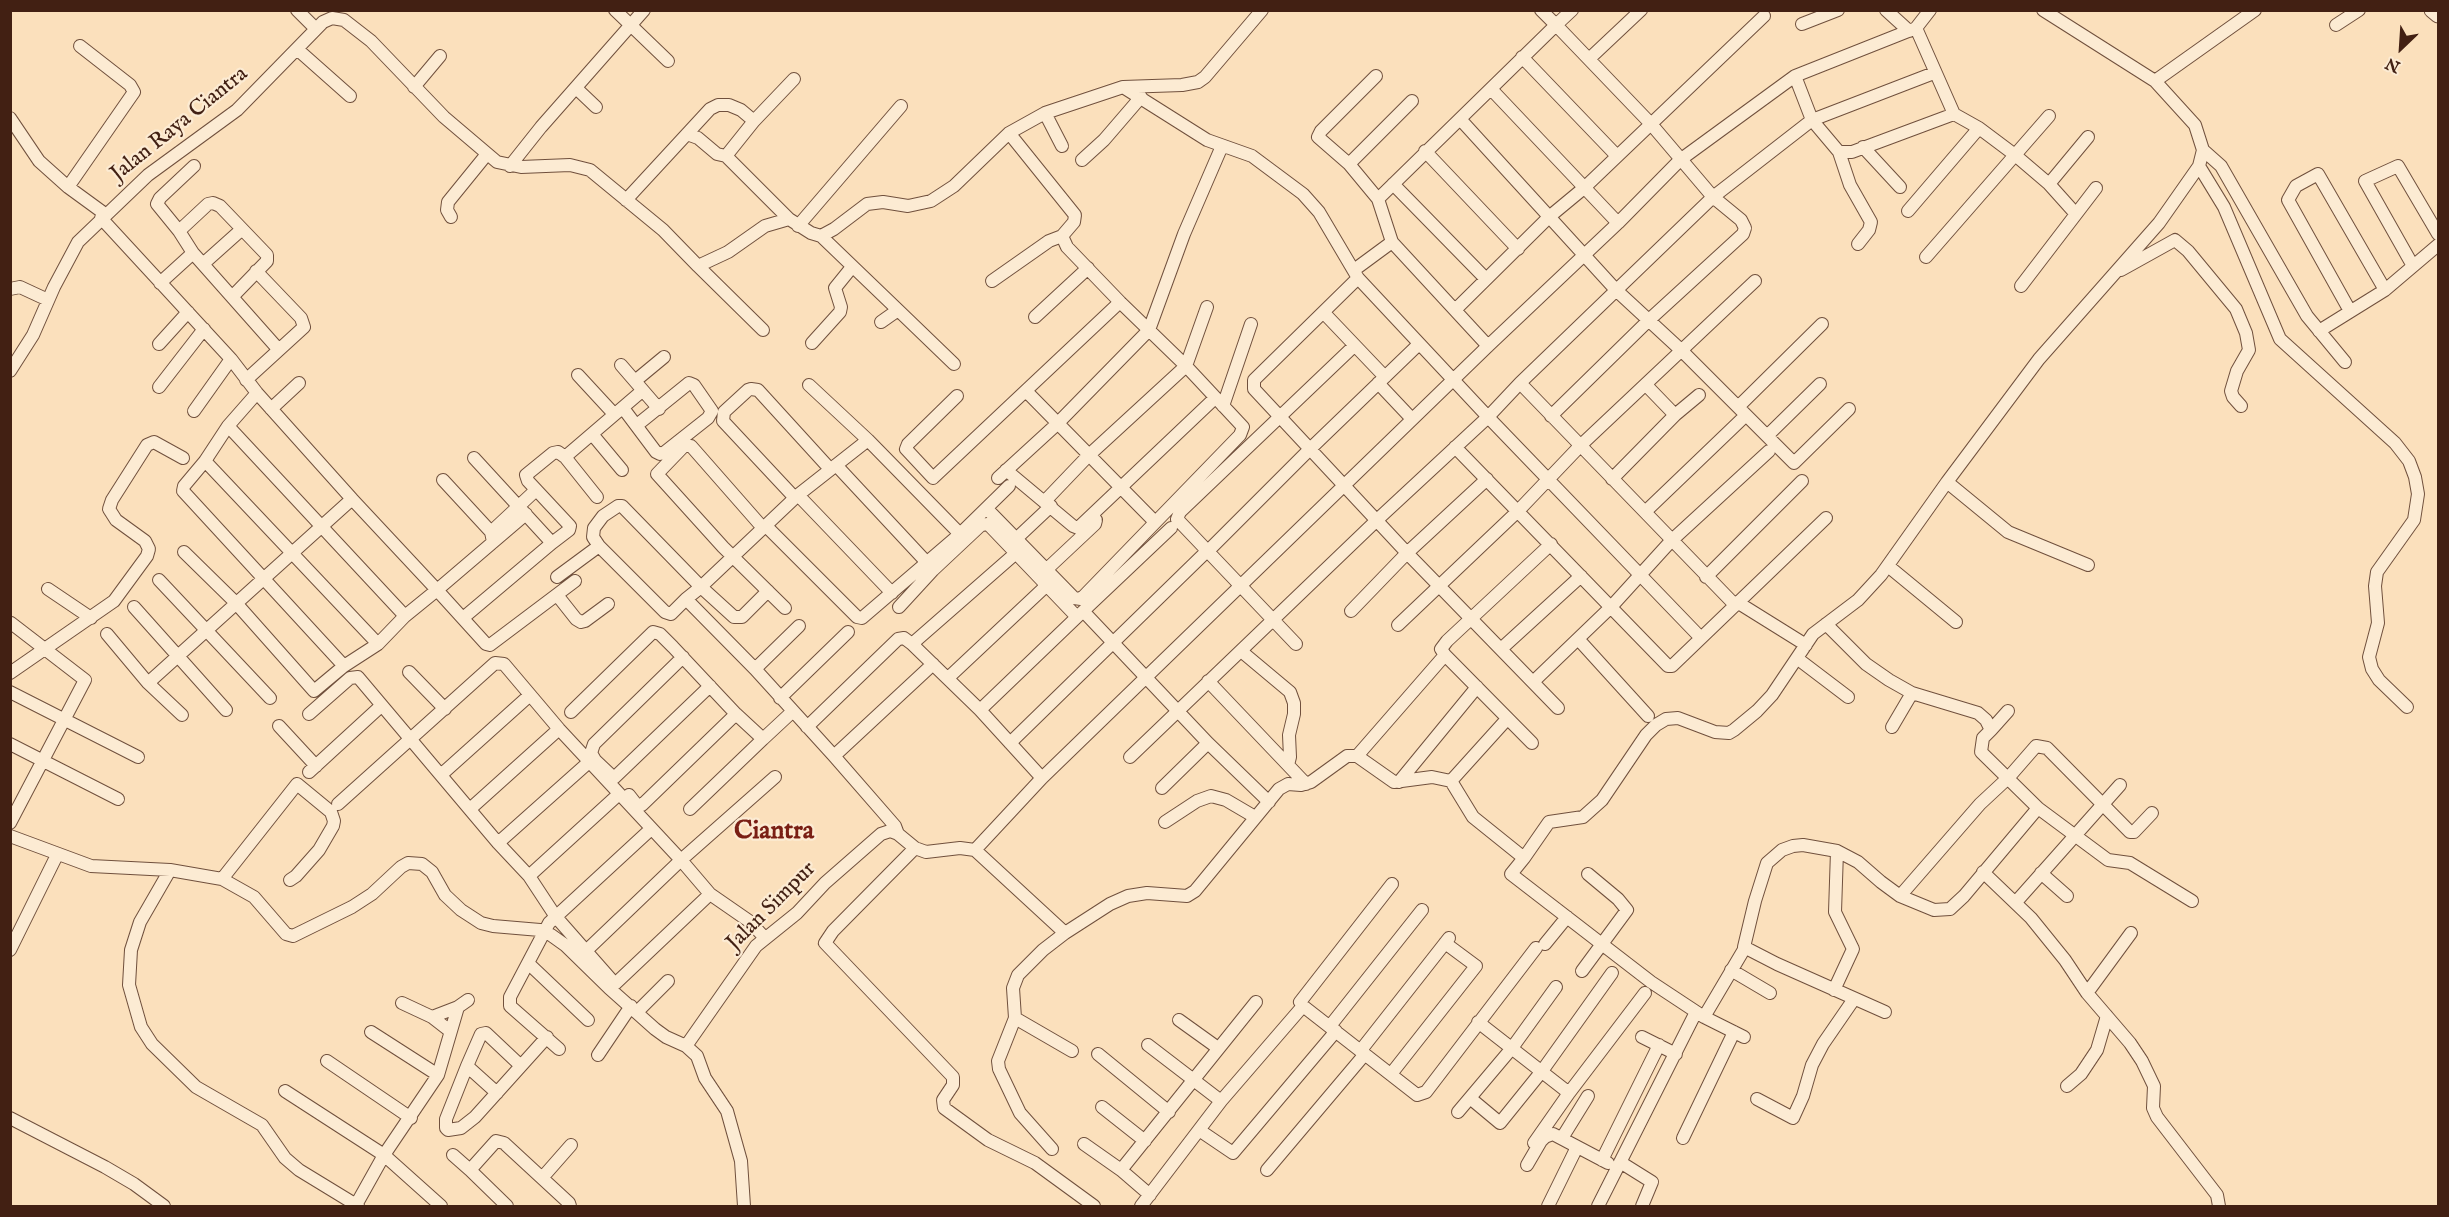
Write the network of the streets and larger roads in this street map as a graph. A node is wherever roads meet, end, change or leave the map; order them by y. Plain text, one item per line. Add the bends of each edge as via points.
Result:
1 (297, 10) edge
2 (615, 10) edge
3 (644, 10) edge
4 (1262, 10) edge
5 (1541, 10) edge
6 (1572, 10) edge
7 (1641, 10) edge
8 (1838, 10) edge
9 (1886, 10) edge
10 (1930, 10) edge
11 (2043, 10) edge
12 (2359, 10) edge
13 (2432, 10) edge
14 (2247, 12) edge
15 (2439, 15) edge
16 (1764, 16) dead end
17 (630, 24) junction
18 (1802, 24) dead end
19 (1556, 25) junction
20 (2336, 25) dead end
21 (316, 29) junction
22 (1912, 30) junction
23 (80, 46) dead end
24 (297, 49) junction
25 (440, 56) dead end
26 (1522, 57) junction
27 (1589, 59) junction
28 (668, 62) dead end
29 (1934, 73) junction
30 (1376, 76) dead end
31 (1795, 76) junction
32 (794, 79) dead end
33 (2155, 81) junction
34 (414, 87) junction
35 (1123, 87) junction
36 (576, 88) junction
37 (1491, 89) junction
38 (350, 96) dead end
39 (1141, 97) junction
40 (1412, 101) dead end
41 (901, 106) dead end
42 (596, 107) dead end
43 (1045, 113) junction
44 (1954, 114) junction
45 (2049, 116) dead end
46 (10, 118) edge
47 (1460, 119) junction
48 (1812, 120) junction
49 (754, 121) junction
50 (1651, 124) junction
51 (1979, 128) junction
52 (1009, 133) junction
53 (687, 134) junction
54 (2088, 137) dead end
55 (1062, 146) dead end
56 (1222, 146) junction
57 (1863, 147) junction
58 (2203, 150) junction
59 (1425, 151) junction
60 (1839, 152) junction
61 (487, 154) junction
62 (2015, 155) junction
63 (726, 156) junction
64 (1617, 156) junction
65 (1082, 160) dead end
66 (1680, 160) junction
67 (1349, 164) junction
68 (194, 166) dead end
69 (510, 166) junction
70 (2199, 166) junction
71 (1393, 184) junction
72 (2049, 184) junction
73 (68, 187) junction
74 (1900, 187) dead end
75 (1584, 188) junction
76 (2096, 188) dead end
77 (1713, 197) junction
78 (1378, 199) junction
79 (626, 200) junction
80 (1908, 211) dead end
81 (2075, 213) junction
82 (103, 216) junction
83 (1549, 216) junction
84 (452, 217) dead end
85 (793, 222) junction
86 (1618, 223) junction
87 (241, 230) junction
88 (179, 231) junction
89 (2439, 234) edge
90 (821, 236) junction
91 (1062, 236) junction
92 (1392, 242) junction
93 (1858, 244) dead end
94 (2439, 245) edge
95 (1518, 249) junction
96 (193, 253) junction
97 (1584, 254) junction
98 (1926, 257) dead end
99 (203, 264) junction
100 (698, 266) junction
101 (2414, 266) junction
102 (852, 267) junction
103 (1088, 268) junction
104 (256, 271) junction
105 (2115, 273) junction
106 (1356, 274) junction
107 (1486, 279) junction
108 (992, 281) dead end
109 (1755, 281) dead end
110 (160, 283) junction
111 (2021, 286) dead end
112 (10, 289) edge
113 (1616, 290) junction
114 (2385, 290) junction
115 (233, 296) junction
116 (48, 300) junction
117 (1120, 302) junction
118 (1207, 307) dead end
119 (898, 310) junction
120 (1455, 310) junction
121 (2350, 311) junction
122 (188, 312) junction
123 (1324, 313) junction
124 (1035, 317) dead end
125 (1649, 320) junction
126 (881, 322) dead end
127 (1251, 324) dead end
128 (1822, 324) dead end
129 (204, 329) junction
130 (763, 330) dead end
131 (1149, 330) junction
132 (2319, 331) junction
133 (812, 342) dead end
134 (159, 344) dead end
135 (1419, 344) junction
136 (1354, 346) junction
137 (1488, 346) junction
138 (279, 350) junction
139 (1682, 351) junction
140 (664, 357) dead end
141 (231, 359) junction
142 (2345, 362) dead end
143 (954, 363) dead end
144 (621, 365) dead end
145 (1186, 366) junction
146 (10, 371) edge
147 (578, 375) dead end
148 (246, 380) junction
149 (1381, 380) junction
150 (1453, 381) junction
151 (299, 383) dead end
152 (1520, 383) junction
153 (1820, 384) dead end
154 (809, 385) dead end
155 (1646, 385) junction
156 (639, 386) junction
157 (159, 387) dead end
158 (1026, 391) junction
159 (256, 393) junction
160 (1699, 395) dead end
161 (957, 396) dead end
162 (1219, 402) junction
163 (2241, 406) dead end
164 (271, 409) junction
165 (659, 409) junction
166 (1849, 409) dead end
167 (194, 411) dead end
168 (618, 411) junction
169 (1741, 412) junction
170 (1676, 415) junction
171 (1551, 416) junction
172 (1488, 417) junction
173 (1280, 418) junction
174 (1412, 419) junction
175 (1057, 424) junction
176 (637, 425) junction
177 (228, 426) junction
178 (592, 434) junction
179 (1767, 436) junction
180 (868, 440) junction
181 (1580, 446) junction
182 (1455, 447) junction
183 (1309, 450) junction
184 (1769, 451) dead end
185 (1088, 456) junction
186 (565, 457) junction
187 (183, 458) dead end
188 (474, 458) dead end
189 (205, 461) junction
190 (833, 467) junction
191 (622, 470) dead end
192 (1487, 479) junction
193 (1612, 479) junction
194 (442, 480) dead end
195 (1548, 480) junction
196 (1802, 481) dead end
197 (1947, 482) junction
198 (1344, 484) junction
199 (1009, 486) dead end
200 (1121, 488) junction
201 (536, 490) junction
202 (597, 497) dead end
203 (797, 497) junction
204 (352, 499) junction
205 (1048, 503) junction
206 (987, 509) junction
207 (522, 510) junction
208 (1518, 511) junction
209 (1645, 512) junction
210 (1092, 516) junction
211 (1826, 518) dead end
212 (1377, 520) junction
213 (1155, 522) junction
214 (321, 527) junction
215 (765, 527) junction
216 (1171, 528) dead end
217 (960, 534) junction
218 (492, 537) junction
219 (1017, 538) junction
220 (1671, 541) junction
221 (552, 543) junction
222 (1551, 544) junction
223 (599, 546) junction
224 (184, 552) dead end
225 (1207, 552) junction
226 (1016, 553) junction
227 (1407, 553) junction
228 (292, 554) junction
229 (733, 557) junction
230 (2088, 565) dead end
231 (930, 566) junction
232 (1888, 566) junction
233 (1641, 574) junction
234 (1581, 576) junction
235 (557, 577) dead end
236 (1706, 577) junction
237 (1048, 578) junction
238 (263, 579) junction
239 (159, 580) dead end
240 (575, 581) dead end
241 (1242, 585) junction
242 (701, 586) junction
243 (1439, 586) junction
244 (48, 590) dead end
245 (437, 590) junction
246 (768, 591) junction
247 (892, 593) junction
248 (557, 595) junction
249 (686, 599) junction
250 (235, 602) junction
251 (1736, 603) junction
252 (608, 604) dead end
253 (134, 607) dead end
254 (899, 607) dead end
255 (1611, 607) junction
256 (785, 608) dead end
257 (1351, 611) dead end
258 (1081, 614) junction
259 (405, 616) junction
260 (91, 618) junction
261 (463, 618) junction
262 (1470, 618) junction
263 (1274, 620) junction
264 (1956, 622) dead end
265 (10, 623) edge
266 (1826, 624) junction
267 (1398, 625) dead end
268 (799, 626) dead end
269 (206, 629) junction
270 (848, 632) dead end
271 (107, 634) dead end
272 (1700, 637) junction
273 (1579, 640) junction
274 (378, 644) junction
275 (912, 644) junction
276 (1113, 644) junction
277 (1296, 644) dead end
278 (1806, 645) junction
279 (46, 648) junction
280 (1501, 649) junction
281 (1241, 651) junction
282 (1445, 655) junction
283 (178, 657) junction
284 (683, 657) junction
285 (1798, 659) junction
286 (933, 664) junction
287 (344, 666) junction
288 (755, 669) junction
289 (409, 672) dead end
290 (10, 673) edge
291 (948, 678) junction
292 (1145, 678) junction
293 (1208, 681) junction
294 (1533, 682) junction
295 (148, 683) junction
296 (710, 686) junction
297 (1477, 687) junction
298 (10, 692) edge
299 (1912, 693) junction
300 (530, 695) junction
301 (1848, 697) dead end
302 (270, 698) dead end
303 (780, 698) junction
304 (381, 706) junction
305 (2407, 707) dead end
306 (1558, 708) dead end
307 (445, 709) junction
308 (226, 710) dead end
309 (980, 710) junction
310 (1177, 710) junction
311 (2008, 711) dead end
312 (571, 712) dead end
313 (792, 712) junction
314 (309, 714) dead end
315 (736, 714) junction
316 (182, 715) dead end
317 (1648, 716) dead end
318 (66, 718) junction
319 (1507, 719) junction
320 (279, 726) dead end
321 (807, 727) junction
322 (1893, 727) dead end
323 (559, 729) junction
324 (1991, 730) junction
325 (763, 739) junction
326 (412, 740) junction
327 (1010, 742) junction
328 (1208, 743) junction
329 (1532, 743) dead end
330 (10, 744) edge
331 (834, 756) junction
332 (1357, 756) junction
333 (138, 757) dead end
334 (1130, 757) dead end
335 (43, 761) junction
336 (589, 762) junction
337 (1288, 765) junction
338 (442, 774) junction
339 (775, 777) dead end
340 (2009, 777) junction
341 (614, 778) junction
342 (1042, 778) junction
343 (1451, 781) junction
344 (1399, 782) junction
345 (1306, 784) junction
346 (2120, 785) dead end
347 (1162, 788) dead end
348 (619, 794) junction
349 (118, 799) dead end
350 (1269, 802) junction
351 (338, 804) dead end
352 (2103, 804) junction
353 (2038, 807) junction
354 (690, 808) dead end
355 (470, 809) junction
356 (2152, 813) dead end
357 (1255, 817) junction
358 (1165, 822) dead end
359 (10, 823) edge
360 (651, 829) junction
361 (898, 834) junction
362 (2075, 834) junction
363 (10, 836) edge
364 (498, 843) junction
365 (915, 848) junction
366 (975, 850) junction
367 (1837, 851) junction
368 (56, 856) dead end
369 (1524, 858) junction
370 (681, 860) junction
371 (170, 870) junction
372 (1983, 872) junction
373 (2042, 873) junction
374 (1588, 874) dead end
375 (529, 876) junction
376 (222, 879) junction
377 (290, 880) dead end
378 (1392, 884) dead end
379 (710, 894) junction
380 (1900, 896) junction
381 (2067, 896) dead end
382 (2192, 901) dead end
383 (2016, 902) junction
384 (1422, 910) dead end
385 (556, 916) junction
386 (1567, 917) junction
387 (544, 931) junction
388 (1065, 933) junction
389 (2131, 933) dead end
390 (765, 938) junction
391 (1602, 944) junction
392 (10, 950) edge
393 (587, 950) junction
394 (1743, 951) dead end
395 (528, 963) junction
396 (1731, 970) junction
397 (1582, 971) dead end
398 (1612, 973) dead end
399 (668, 981) dead end
400 (1556, 987) dead end
401 (1834, 990) junction
402 (1645, 993) dead end
403 (1770, 993) dead end
404 (2086, 993) junction
405 (1854, 999) junction
406 (1256, 1002) dead end
407 (402, 1003) dead end
408 (1303, 1006) junction
409 (634, 1009) junction
410 (1885, 1012) dead end
411 (1700, 1014) junction
412 (2107, 1016) junction
413 (432, 1017) junction
414 (1015, 1018) junction
415 (588, 1020) dead end
416 (1179, 1020) dead end
417 (1478, 1022) junction
418 (1333, 1028) junction
419 (450, 1031) junction
420 (371, 1032) dead end
421 (547, 1037) junction
422 (1642, 1037) dead end
423 (1659, 1045) junction
424 (686, 1046) junction
425 (1148, 1046) dead end
426 (559, 1048) dead end
427 (1218, 1048) junction
428 (1512, 1048) junction
429 (1072, 1051) dead end
430 (1363, 1052) junction
431 (1098, 1054) dead end
432 (1676, 1054) junction
433 (598, 1055) dead end
434 (327, 1061) dead end
435 (467, 1066) junction
436 (522, 1066) junction
437 (1542, 1071) junction
438 (1391, 1074) junction
439 (438, 1075) junction
440 (1195, 1080) junction
441 (2067, 1086) dead end
442 (285, 1091) dead end
443 (497, 1093) junction
444 (1569, 1093) junction
445 (1588, 1096) dead end
446 (1470, 1098) junction
447 (1757, 1100) dead end
448 (1221, 1101) junction
449 (1102, 1107) dead end
450 (1169, 1112) junction
451 (1458, 1112) dead end
452 (10, 1118) edge
453 (411, 1119) junction
454 (1199, 1130) junction
455 (1562, 1138) junction
456 (1683, 1138) dead end
457 (1145, 1141) junction
458 (1534, 1143) dead end
459 (1084, 1144) dead end
460 (571, 1145) dead end
461 (1577, 1147) junction
462 (1052, 1149) dead end
463 (384, 1155) junction
464 (453, 1155) dead end
465 (1602, 1160) junction
466 (1527, 1165) dead end
467 (1618, 1165) junction
468 (470, 1170) junction
469 (1121, 1170) junction
470 (1267, 1170) dead end
471 (542, 1178) junction
472 (1150, 1194) junction
473 (1086, 1204) edge
474 (164, 1206) edge
475 (357, 1206) edge
476 (441, 1206) edge
477 (507, 1206) edge
478 (570, 1206) edge
479 (744, 1206) edge
480 (1141, 1206) edge
481 (1548, 1206) edge
482 (1598, 1206) edge
483 (1642, 1206) edge
484 (2219, 1206) edge

1 - 21 street
2 - 17 street
3 - 17 street
4 - 35 street via 1198,82
5 - 19 street
6 - 19 street
7 - 27 street
8 - 18 street
9 - 22 street
10 - 22 street
11 - 33 street
12 - 20 street
13 - 15 street
14 - 33 street via 2203,50
16 - 50 street
17 - 28 street
17 - 36 street
19 - 26 street
19 - 27 street
21 - 24 street, Jalan Raya Ciantra
21 - 34 street, Jalan Raya Ciantra via 332,18 344,20 371,40
22 - 29 street
22 - 31 street
23 - 73 street via 134,92
24 - 38 street
24 - 82 street, Jalan Raya Ciantra via 237,110 164,162
25 - 34 street
26 - 37 street
26 - 64 street
27 - 50 street
29 - 44 street
29 - 48 street
30 - 67 street via 1318,135
31 - 48 street
31 - 66 street
32 - 49 street
33 - 58 street via 2195,124
34 - 61 street, Jalan Raya Ciantra
35 - 39 street
35 - 43 street
36 - 42 street
36 - 69 street
37 - 47 street
37 - 75 street
39 - 56 street
39 - 65 street
40 - 67 street
41 - 85 street
43 - 52 street
43 - 55 street
44 - 51 street
44 - 57 street
45 - 62 street
46 - 73 street via 33,155
47 - 59 street
47 - 83 street
48 - 60 street
48 - 77 street
49 - 53 street via 741,110 718,105 706,111
49 - 63 street
50 - 64 street
50 - 66 street
51 - 62 street
51 - 80 street
52 - 90 street via 954,186 931,201 908,206 867,204
52 - 91 street via 1075,215
53 - 63 street
53 - 79 street
54 - 72 street
56 - 106 street via 1252,156 1303,194 1319,212
56 - 131 street
57 - 60 street via 1850,153
57 - 74 street
58 - 70 street
58 - 132 street via 2221,166
59 - 71 street
59 - 95 street
60 - 93 street via 1850,185 1871,222
61 - 69 street, Jalan Raya Ciantra
61 - 84 street via 448,202 447,210
62 - 72 street
62 - 98 street
63 - 85 street
64 - 75 street
66 - 77 street
66 - 86 street
67 - 78 street
68 - 88 street via 157,203
69 - 79 street, Jalan Raya Ciantra via 580,166
70 - 105 street via 2159,224
70 - 305 street via 2224,207 2280,339 2395,443 2409,461 2418,494 2414,520 2377,572 2374,586 2378,623 2369,657 2379,680
71 - 78 street
71 - 107 street
72 - 81 street
73 - 82 street
75 - 83 street
75 - 86 street
76 - 81 street
77 - 113 street
77 - 125 street via 1741,220 1744,231
78 - 92 street
79 - 100 street, Jalan Raya Ciantra
81 - 111 street
82 - 110 street
82 - 116 street, Jalan Raya Ciantra via 78,242
83 - 95 street
83 - 97 street
85 - 90 street
85 - 100 street via 765,226 729,252
86 - 97 street
87 - 88 street via 220,206 210,203
87 - 99 street
87 - 104 street via 267,255 267,261
88 - 96 street
89 - 101 street via 2398,166 2365,181
90 - 102 street
91 - 103 street
91 - 108 street via 1049,240
92 - 106 street
92 - 120 street
94 - 101 street
95 - 107 street
96 - 99 street
96 - 110 street
97 - 113 street
97 - 137 street
99 - 115 street
100 - 130 street, Jalan Raya Ciantra
101 - 114 street
102 - 119 street
102 - 133 street via 835,288 840,312
103 - 117 street
103 - 124 street
104 - 115 street
104 - 138 street via 304,323
105 - 163 street via 2175,240 2188,251 2227,297 2244,327 2249,350 2231,391
105 - 197 street via 2039,359
106 - 123 street
106 - 135 street
107 - 120 street
109 - 139 street
110 - 122 street
112 - 116 street via 20,287
113 - 125 street
113 - 152 street
114 - 121 street
114 - 121 street via 2318,174 2296,186 2288,200
115 - 138 street
116 - 146 street, Jalan Raya Ciantra via 33,336
117 - 131 street
117 - 158 street
118 - 145 street
119 - 126 street
119 - 143 street
120 - 137 street
121 - 132 street
122 - 129 street
122 - 134 street
123 - 136 street
123 - 173 street via 1253,381 1254,389
125 - 139 street
125 - 171 street
127 - 162 street
128 - 169 street
129 - 141 street
129 - 157 street
131 - 145 street
131 - 175 street
132 - 142 street
135 - 149 street
135 - 150 street
136 - 149 street
136 - 173 street
137 - 150 street
138 - 148 street
139 - 155 street
139 - 169 street
140 - 156 street
141 - 148 street
141 - 167 street
144 - 156 street
145 - 162 street
145 - 185 street
147 - 168 street
148 - 159 street
149 - 174 street
149 - 183 street
150 - 172 street
150 - 174 street
151 - 164 street
152 - 171 street
152 - 172 street
153 - 179 street
154 - 180 street
155 - 170 street
155 - 181 street
156 - 165 street
156 - 168 street
158 - 161 street via 933,478 906,449
158 - 175 street
159 - 164 street
159 - 177 street
160 - 170 street
162 - 200 street
162 - 213 street via 1242,426 1242,433
164 - 204 street
165 - 176 street
165 - 176 street via 689,383 712,411 662,454 656,452
166 - 179 street via 1794,463
168 - 176 street
168 - 178 street
169 - 179 street
169 - 209 street
170 - 193 street
171 - 181 street
172 - 182 street
172 - 195 street
173 - 183 street
173 - 225 street via 1178,516 1178,521
174 - 198 street
175 - 185 street
175 - 205 street via 1002,474
177 - 189 street
177 - 214 street
178 - 186 street
178 - 191 street
180 - 190 street
180 - 217 street
181 - 193 street
181 - 195 street
182 - 192 street
182 - 212 street
183 - 198 street
183 - 225 street
184 - 220 street
185 - 200 street
185 - 205 street
186 - 201 street via 556,452 528,473 526,478
186 - 202 street
187 - 260 street via 156,443 148,443 112,500 112,516 145,541 149,554 114,601
188 - 207 street
189 - 228 street
189 - 238 street via 183,491
190 - 203 street
190 - 203 street via 758,390 748,390 724,412 723,421
190 - 231 street
192 - 208 street
192 - 227 street
193 - 209 street
194 - 218 street
195 - 208 street
195 - 233 street
196 - 236 street
197 - 230 street via 2008,532
197 - 232 street
198 - 212 street
198 - 241 street
199 - 206 street
200 - 210 street
200 - 213 street
201 - 207 street
201 - 221 street via 570,526
203 - 215 street
203 - 247 street
204 - 214 street
204 - 245 street
205 - 210 street via 1076,527
205 - 219 street
206 - 217 street
206 - 219 street
207 - 218 street
207 - 221 street
208 - 222 street
208 - 243 street
209 - 220 street
210 - 237 street via 1095,524
211 - 251 street
212 - 227 street
212 - 263 street
213 - 237 street via 1083,599 1074,598
214 - 228 street
214 - 259 street
215 - 229 street
215 - 229 street via 694,448 684,446 657,476
215 - 247 street via 857,617 867,616
216 - 258 street
217 - 231 street
218 - 245 street
219 - 237 street
220 - 233 street
220 - 236 street
221 - 261 street
222 - 234 street
222 - 262 street
223 - 235 street
223 - 242 street via 593,537 594,528 603,516 622,506
223 - 249 street via 666,614
224 - 250 street
225 - 241 street
225 - 276 street
226 - 231 street via 990,525 983,525
226 - 237 street
226 - 275 street
227 - 243 street
227 - 257 street
228 - 238 street
228 - 274 street
229 - 242 street
229 - 246 street
231 - 247 street
231 - 254 street
232 - 264 street
232 - 266 street via 1858,600
233 - 255 street
233 - 272 street
234 - 255 street
234 - 280 street
236 - 251 street
237 - 258 street
237 - 291 street
238 - 250 street
238 - 287 street
239 - 269 street
240 - 248 street
241 - 263 street
241 - 292 street
242 - 246 street via 731,616 738,618
242 - 249 street
243 - 262 street
243 - 267 street
244 - 260 street
245 - 259 street
245 - 261 street
246 - 256 street
248 - 252 street via 581,622
248 - 261 street via 490,645
249 - 288 street
250 - 269 street
250 - 287 street via 314,691
251 - 272 street
251 - 278 street
253 - 283 street
255 - 272 street via 1668,666
255 - 273 street
258 - 276 street
258 - 309 street
259 - 274 street
260 - 279 street
262 - 280 street
262 - 282 street via 1443,645
263 - 277 street
263 - 281 street
265 - 279 street
266 - 278 street
266 - 299 street via 1866,664
268 - 288 street
269 - 283 street
269 - 302 street
270 - 303 street
271 - 295 street
273 - 294 street
273 - 317 street
274 - 287 street
275 - 286 street
275 - 321 street via 898,639
276 - 292 street
276 - 327 street
278 - 285 street
279 - 290 street
279 - 318 street via 85,680
280 - 294 street
281 - 293 street
281 - 337 street via 1290,692 1294,714
282 - 297 street
282 - 332 street
283 - 295 street
283 - 308 street
284 - 296 street
284 - 312 street via 660,634 651,633
284 - 341 street via 592,747 591,755
285 - 301 street
285 - 369 street via 1772,696 1729,732 1715,732 1678,718 1656,725 1602,800 1583,817 1551,821
286 - 291 street
286 - 331 street
288 - 303 street
289 - 307 street
291 - 309 street
292 - 310 street
292 - 342 street
293 - 310 street
293 - 337 street
294 - 306 street
295 - 316 street
296 - 315 street
296 - 341 street
297 - 319 street
297 - 344 street
298 - 318 street
299 - 322 street
299 - 324 street via 1978,713
300 - 307 street via 507,666 498,663
300 - 323 street
300 - 338 street
303 - 313 street
304 - 314 street via 353,676
304 - 320 street via 313,769
304 - 326 street
307 - 326 street
309 - 327 street
310 - 328 street
310 - 334 street
311 - 324 street
313 - 321 street
313 - 325 street
315 - 325 street
315 - 341 street via 642,805 636,804
318 - 333 street
318 - 335 street
319 - 329 street
319 - 343 street
321 - 331 street
323 - 336 street
323 - 355 street
324 - 340 street via 1983,738 1981,751
325 - 354 street
326 - 338 street
326 - 351 street
327 - 342 street
328 - 347 street
328 - 350 street
330 - 335 street
331 - 361 street
332 - 344 street
332 - 345 street via 1347,756
335 - 349 street
335 - 359 street
336 - 348 street
336 - 364 street
337 - 345 street
338 - 355 street
339 - 370 street
340 - 352 street via 2035,746 2044,746
340 - 353 street
340 - 380 street via 1980,804
342 - 366 street
343 - 344 street via 1429,777
343 - 369 street via 1473,817
345 - 350 street via 1285,785
346 - 352 street
348 - 360 street
348 - 375 street
350 - 357 street
352 - 356 street via 2132,833
352 - 362 street
353 - 362 street
353 - 372 street
355 - 364 street
357 - 358 street via 1211,796
357 - 388 street via 1192,894 1181,897 1147,892 1128,896
360 - 370 street
360 - 385 street
361 - 365 street
361 - 390 street, Jalan Simpur via 886,832 865,846 797,913
362 - 373 street
362 - 382 street via 2108,861 2130,863
363 - 371 street via 91,866
364 - 375 street
365 - 366 street via 932,852
365 - 473 street via 833,930 825,943 953,1077 953,1085 943,1100 944,1108 988,1140 1035,1163
366 - 388 street
367 - 380 street via 1858,862
367 - 401 street via 1835,912 1853,949
367 - 401 street via 1803,845 1782,850 1767,862 1744,947
368 - 392 street
369 - 386 street via 1511,874
370 - 379 street
370 - 393 street
371 - 376 street
371 - 475 street via 140,922 131,950 129,985 141,1027 152,1044 196,1087 262,1125 285,1158 299,1170
372 - 380 street via 1950,909 1934,910
372 - 383 street
373 - 381 street
373 - 383 street
374 - 391 street via 1627,910
375 - 385 street
376 - 377 street via 297,784 331,812 334,820 319,850
376 - 387 street via 254,897 286,934 293,936 352,907 401,867 414,862 427,866 445,895 471,918 507,928
378 - 408 street via 1300,1002
379 - 390 street via 749,921
379 - 393 street via 615,984
383 - 404 street
384 - 418 street
385 - 387 street
385 - 393 street
386 - 391 street
386 - 417 street
387 - 395 street
387 - 409 street via 565,945
388 - 414 street via 1018,975 1013,988
389 - 404 street
390 - 424 street, Jalan Simpur via 751,952
391 - 397 street
391 - 411 street
394 - 396 street
395 - 415 street
395 - 421 street via 509,1004
396 - 403 street
396 - 411 street
398 - 437 street
399 - 409 street
400 - 428 street
401 - 405 street
402 - 444 street
404 - 412 street
405 - 410 street
405 - 447 street via 1812,1065 1793,1118
406 - 427 street
407 - 413 street
408 - 418 street
408 - 448 street
409 - 424 street via 666,1037
409 - 433 street
411 - 432 street
411 - 456 street via 1739,1034
412 - 441 street via 2097,1050 2081,1074
412 - 484 street via 2149,1074 2157,1117 2217,1195
413 - 419 street
413 - 419 street via 463,1004
414 - 429 street
414 - 462 street via 998,1065 1020,1113
416 - 427 street
417 - 428 street
417 - 438 street via 1426,1092 1417,1095
418 - 430 street
418 - 454 street via 1233,1153
419 - 439 street
420 - 439 street
421 - 426 street
421 - 436 street
422 - 423 street
423 - 432 street
423 - 465 street
424 - 479 street via 697,1056 705,1078 727,1111 741,1161
425 - 440 street
427 - 440 street
428 - 437 street
428 - 446 street
430 - 438 street
430 - 438 street via 1447,940 1476,966
430 - 470 street
431 - 450 street
432 - 467 street
434 - 453 street
435 - 436 street via 484,1033
435 - 443 street
435 - 443 street via 446,1128 453,1130 466,1125
436 - 443 street
437 - 444 street
437 - 446 street via 1500,1123
439 - 453 street
440 - 448 street
440 - 450 street
442 - 463 street
444 - 458 street
445 - 455 street
446 - 451 street
448 - 454 street
449 - 457 street
450 - 457 street
452 - 474 street via 105,1167
453 - 463 street
454 - 472 street
455 - 461 street
455 - 466 street via 1553,1134 1545,1137
457 - 469 street
459 - 469 street
460 - 471 street
461 - 465 street
461 - 481 street
463 - 475 street
463 - 476 street
464 - 468 street
465 - 467 street
467 - 482 street
467 - 483 street via 1652,1182
468 - 471 street via 500,1141
468 - 477 street
469 - 472 street
471 - 478 street
472 - 480 street

